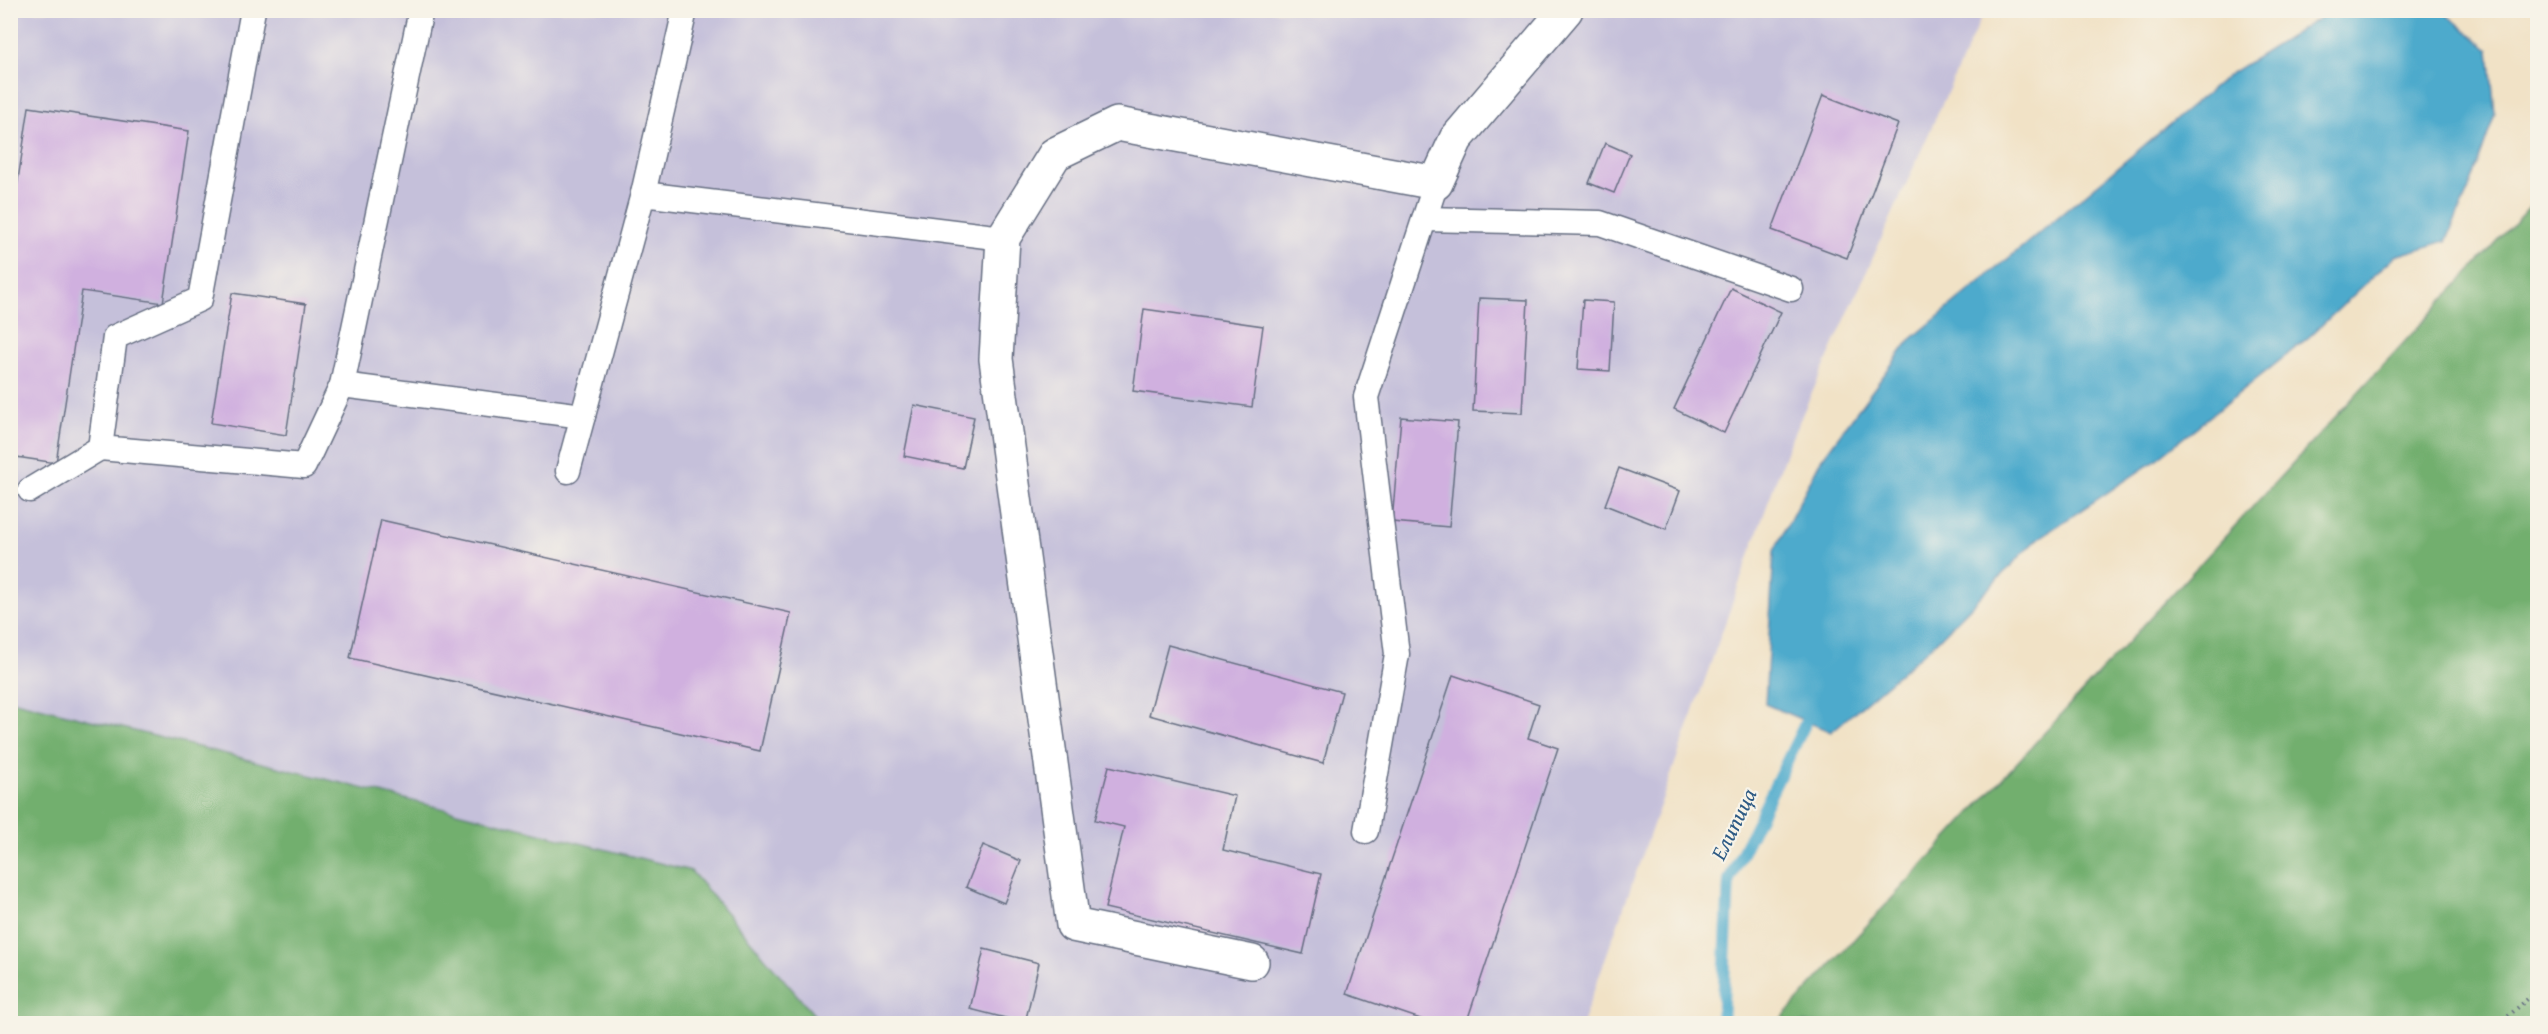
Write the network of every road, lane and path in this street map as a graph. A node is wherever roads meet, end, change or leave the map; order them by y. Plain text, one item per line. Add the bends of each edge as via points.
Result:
1 (253, 10) edge
2 (421, 10) edge
3 (685, 10) edge
4 (1566, 10) edge
5 (1436, 183) junction
6 (643, 194) junction
7 (1424, 219) junction
8 (1004, 238) junction
9 (1791, 289) dead end
10 (342, 385) junction
11 (583, 416) junction
12 (100, 448) junction
13 (568, 471) dead end
14 (30, 490) dead end
15 (1366, 831) dead end
16 (1252, 962) dead end
17 (2538, 990) edge
18 (2499, 1023) edge

1 - 12 lane via 200,299 115,337
2 - 10 lane
3 - 6 lane
4 - 5 street via 1456,139
5 - 7 lane
5 - 8 street via 1117,124 1055,154
6 - 8 lane
6 - 11 lane
7 - 9 lane via 1600,223
7 - 15 lane via 1366,397 1397,654
8 - 16 street via 996,359 1073,925
10 - 11 lane
10 - 12 lane via 304,466
11 - 13 lane
12 - 14 lane
17 - 18 path

